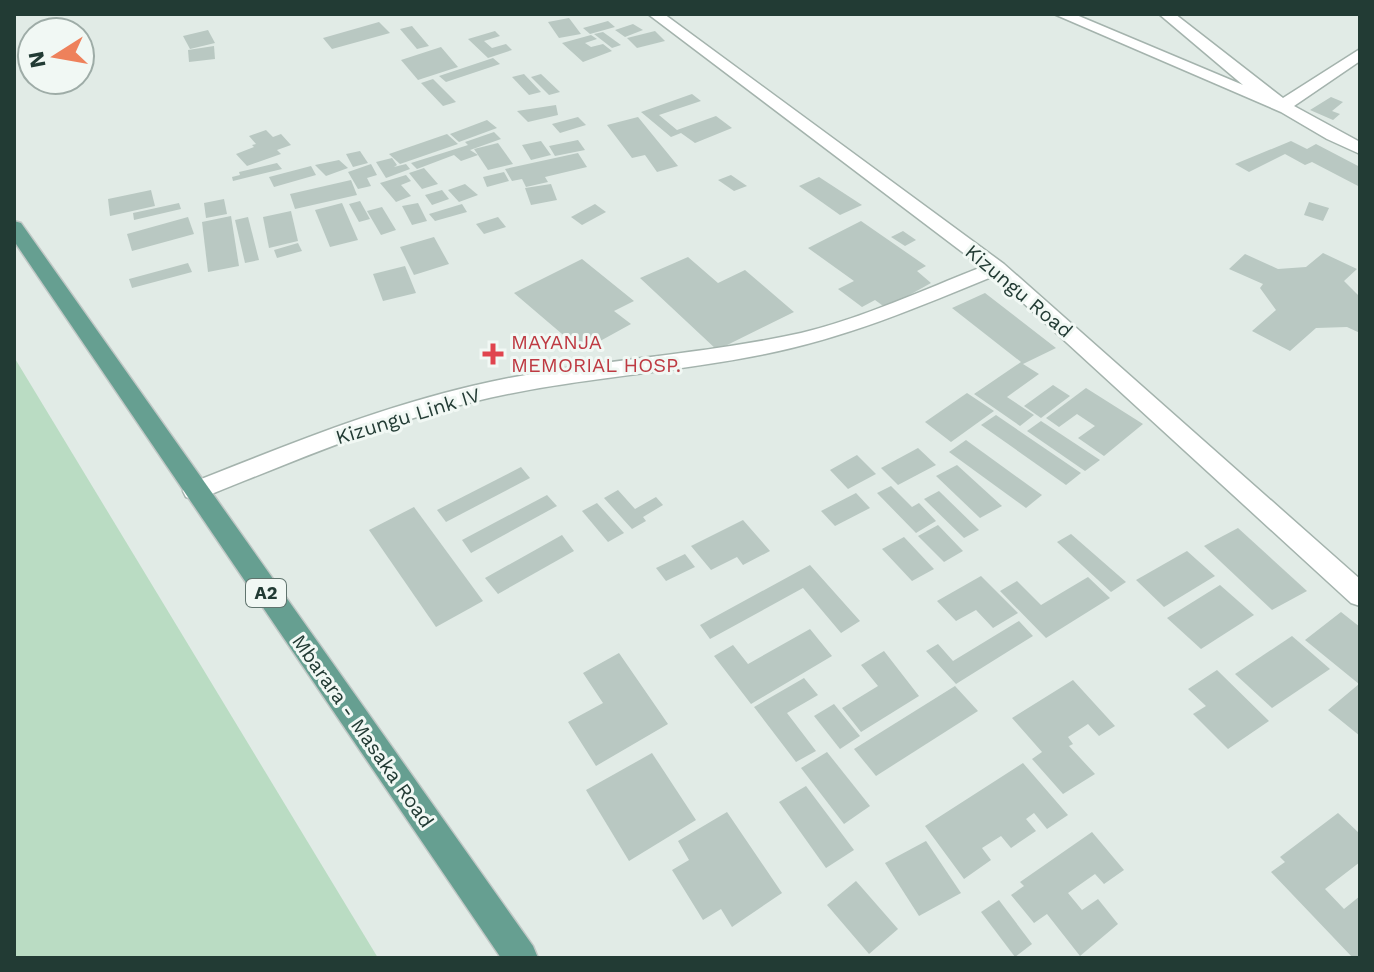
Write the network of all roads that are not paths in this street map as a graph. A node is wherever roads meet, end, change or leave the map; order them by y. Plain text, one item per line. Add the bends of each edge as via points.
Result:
1 (655, 14) edge
2 (1061, 14) edge
3 (1166, 14) edge
4 (1360, 54) edge
5 (1281, 107) junction
6 (1360, 149) edge
7 (14, 227) edge
8 (997, 268) junction
9 (195, 491) junction
10 (1360, 595) edge
11 (521, 958) edge

1 - 8 street, Kizungu Road
2 - 5 street
3 - 5 street
4 - 5 street
5 - 6 street
7 - 9 main road, Mbarara - Masaka Road / A2
8 - 9 street, Kizungu Link IV via 805,339 505,387 420,408
8 - 10 street, Kizungu Road
9 - 11 main road, Mbarara - Masaka Road / A2

